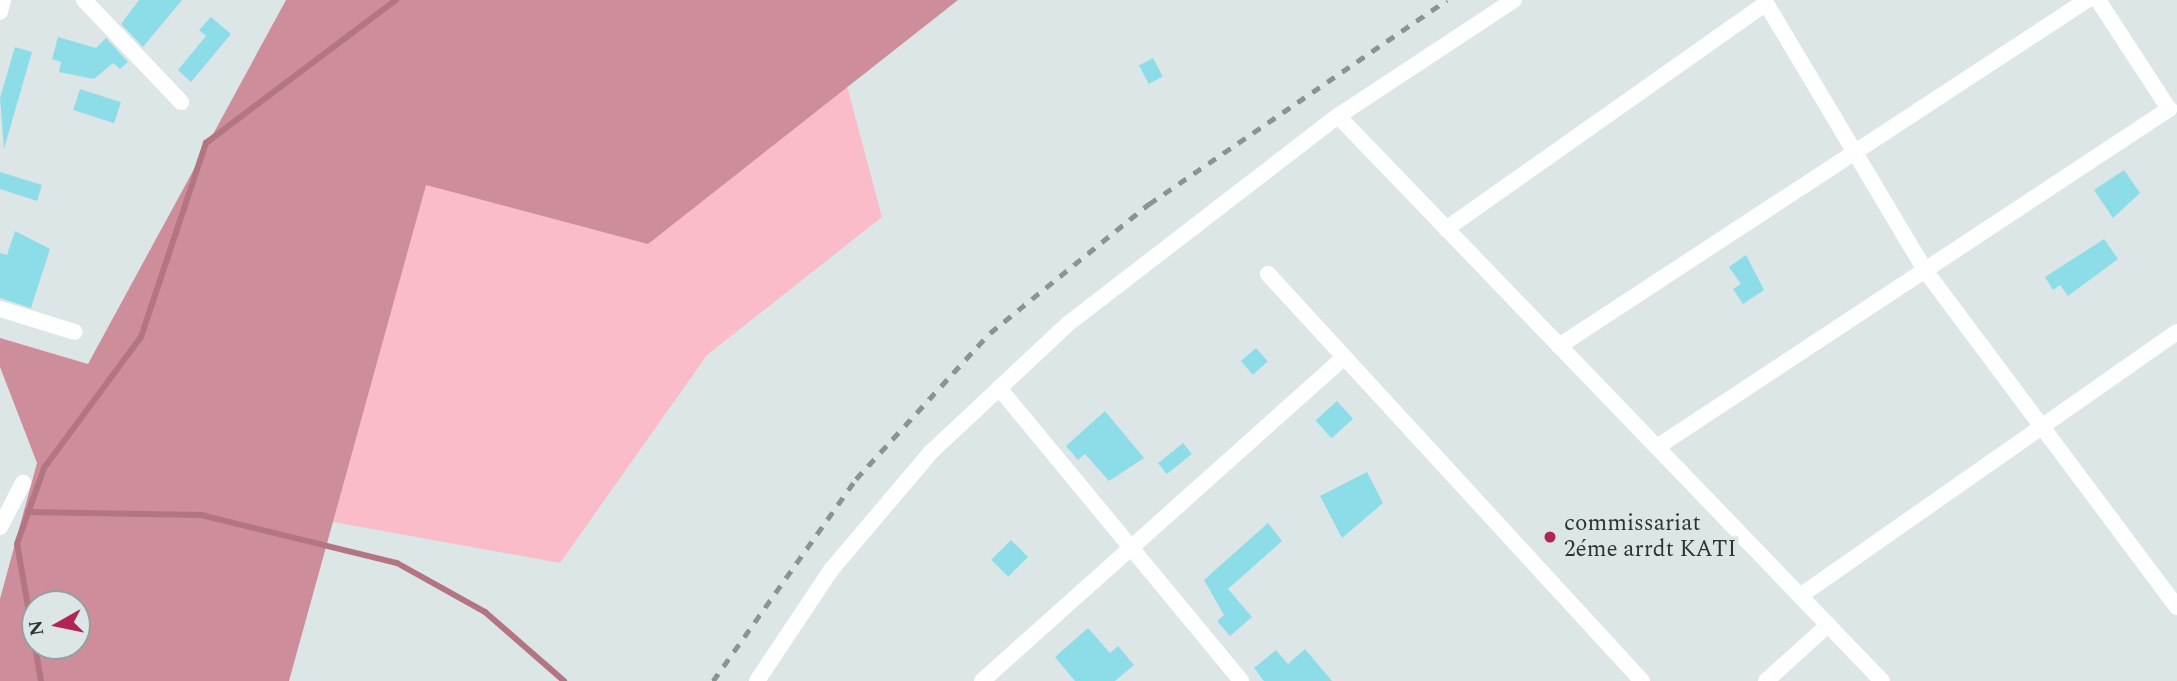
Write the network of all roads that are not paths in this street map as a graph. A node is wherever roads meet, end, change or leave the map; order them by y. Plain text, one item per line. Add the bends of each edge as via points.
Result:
1 (3, 0) edge
2 (83, 0) edge
3 (1514, 0) edge
4 (2087, 0) edge
5 (2098, 0) edge
6 (1765, 2) edge
7 (0, 12) edge
8 (180, 102) dead end
9 (1338, 116) junction
10 (1856, 153) junction
11 (1446, 229) junction
12 (1927, 273) junction
13 (1268, 274) dead end
14 (0, 309) edge
15 (75, 332) dead end
16 (2177, 332) edge
17 (1559, 346) junction
18 (1344, 357) junction
19 (999, 388) junction
20 (2040, 429) junction
21 (1657, 447) junction
22 (23, 482) dead end
23 (0, 527) edge
24 (1131, 548) junction
25 (1800, 596) junction
26 (2177, 607) edge
27 (1828, 625) junction
28 (757, 681) edge
29 (982, 681) edge
30 (1241, 681) edge
31 (1642, 681) edge
32 (1766, 681) edge
33 (1882, 681) edge

1 - 7 street
2 - 8 street
3 - 9 street
4 - 10 street
5 - 12 street via 2169,109
6 - 10 street
6 - 11 street
9 - 11 street
9 - 19 street via 1069,323
10 - 12 street
10 - 17 street
11 - 17 street
12 - 20 street
12 - 21 street
13 - 18 street
14 - 15 street
16 - 20 street
17 - 21 street
18 - 24 street
18 - 31 street
19 - 24 street
19 - 28 street via 931,452 831,570
20 - 25 street
20 - 26 street
21 - 25 street
22 - 23 street
24 - 29 street
24 - 30 street
25 - 27 street
27 - 32 street
27 - 33 street

